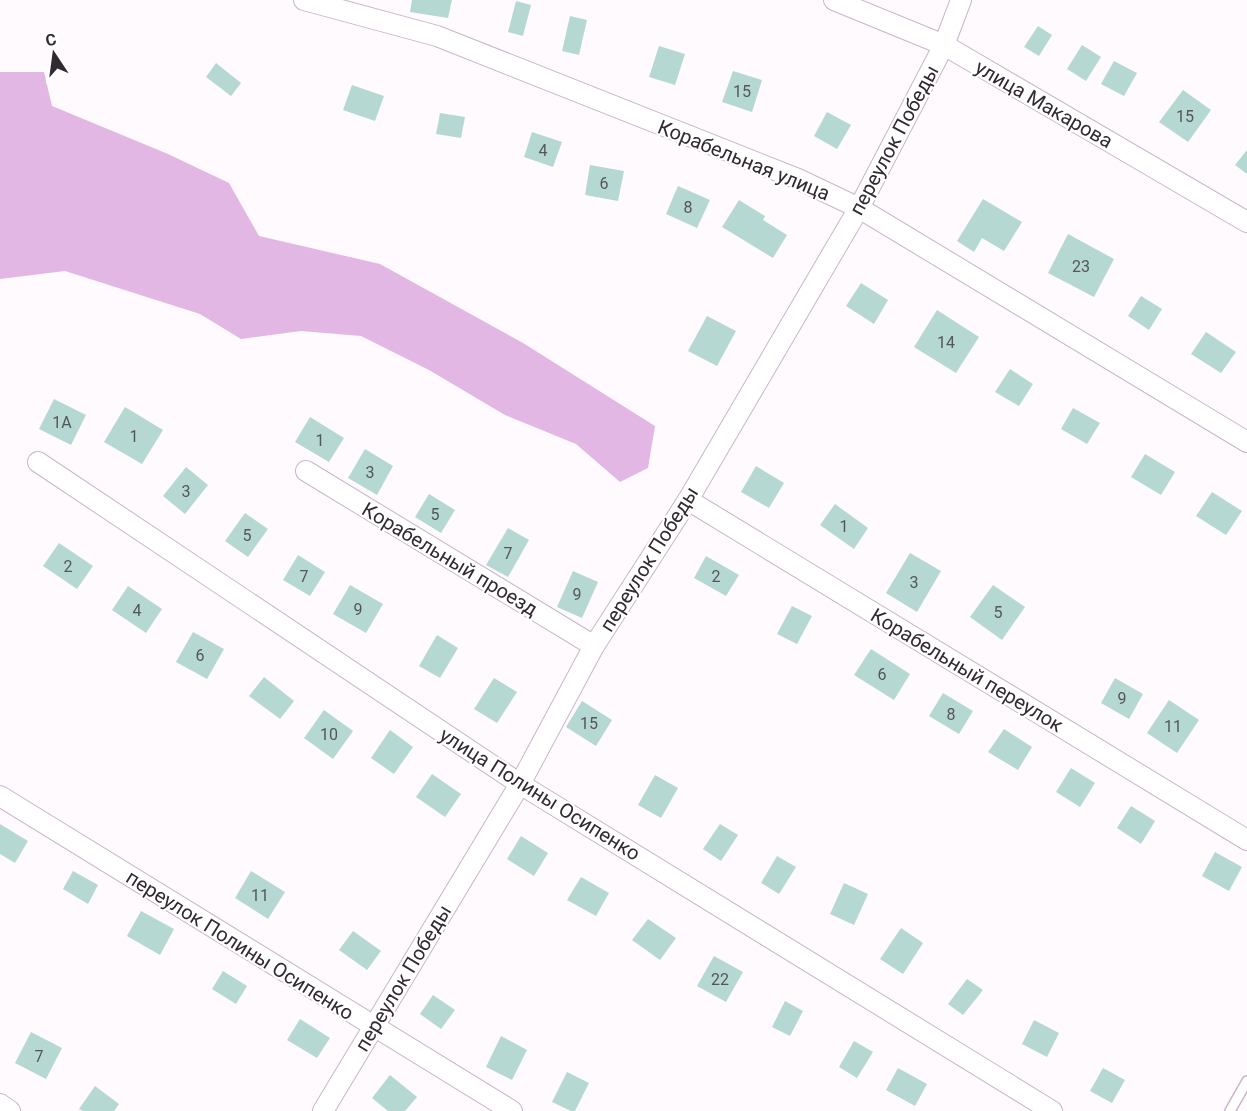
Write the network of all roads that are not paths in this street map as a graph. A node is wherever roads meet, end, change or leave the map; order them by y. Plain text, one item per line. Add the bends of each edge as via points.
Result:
1 (304, 0) edge
2 (834, 0) edge
3 (961, 0) edge
4 (944, 45) junction
5 (859, 208) junction
6 (1247, 222) edge
7 (1247, 442) edge
8 (38, 462) dead end
9 (306, 471) dead end
10 (688, 500) junction
11 (594, 646) junction
12 (520, 784) junction
13 (0, 796) edge
14 (1247, 840) edge
15 (374, 1028) junction
16 (1247, 1081) edge
17 (0, 1104) edge
18 (10, 1111) edge
19 (323, 1111) edge
20 (512, 1111) edge
21 (1052, 1111) edge
22 (1230, 1111) edge

1 - 5 street, Корабельная улица via 437,36 798,179
2 - 4 street, улица Макарова
3 - 4 street, переулок Победы
4 - 5 street, переулок Победы
4 - 6 street, улица Макарова
5 - 7 street, Корабельная улица
5 - 10 street, переулок Победы
8 - 12 street, улица Полины Осипенко
9 - 11 street, Корабельный проезд
10 - 11 street, переулок Победы
10 - 14 street, Корабельный переулок
11 - 12 street, переулок Победы
12 - 15 street, переулок Победы
12 - 21 street, улица Полины Осипенко
13 - 15 street, переулок Полины Осипенко
15 - 19 street, переулок Победы
15 - 20 street, переулок Полины Осипенко
16 - 22 lane
17 - 18 street

